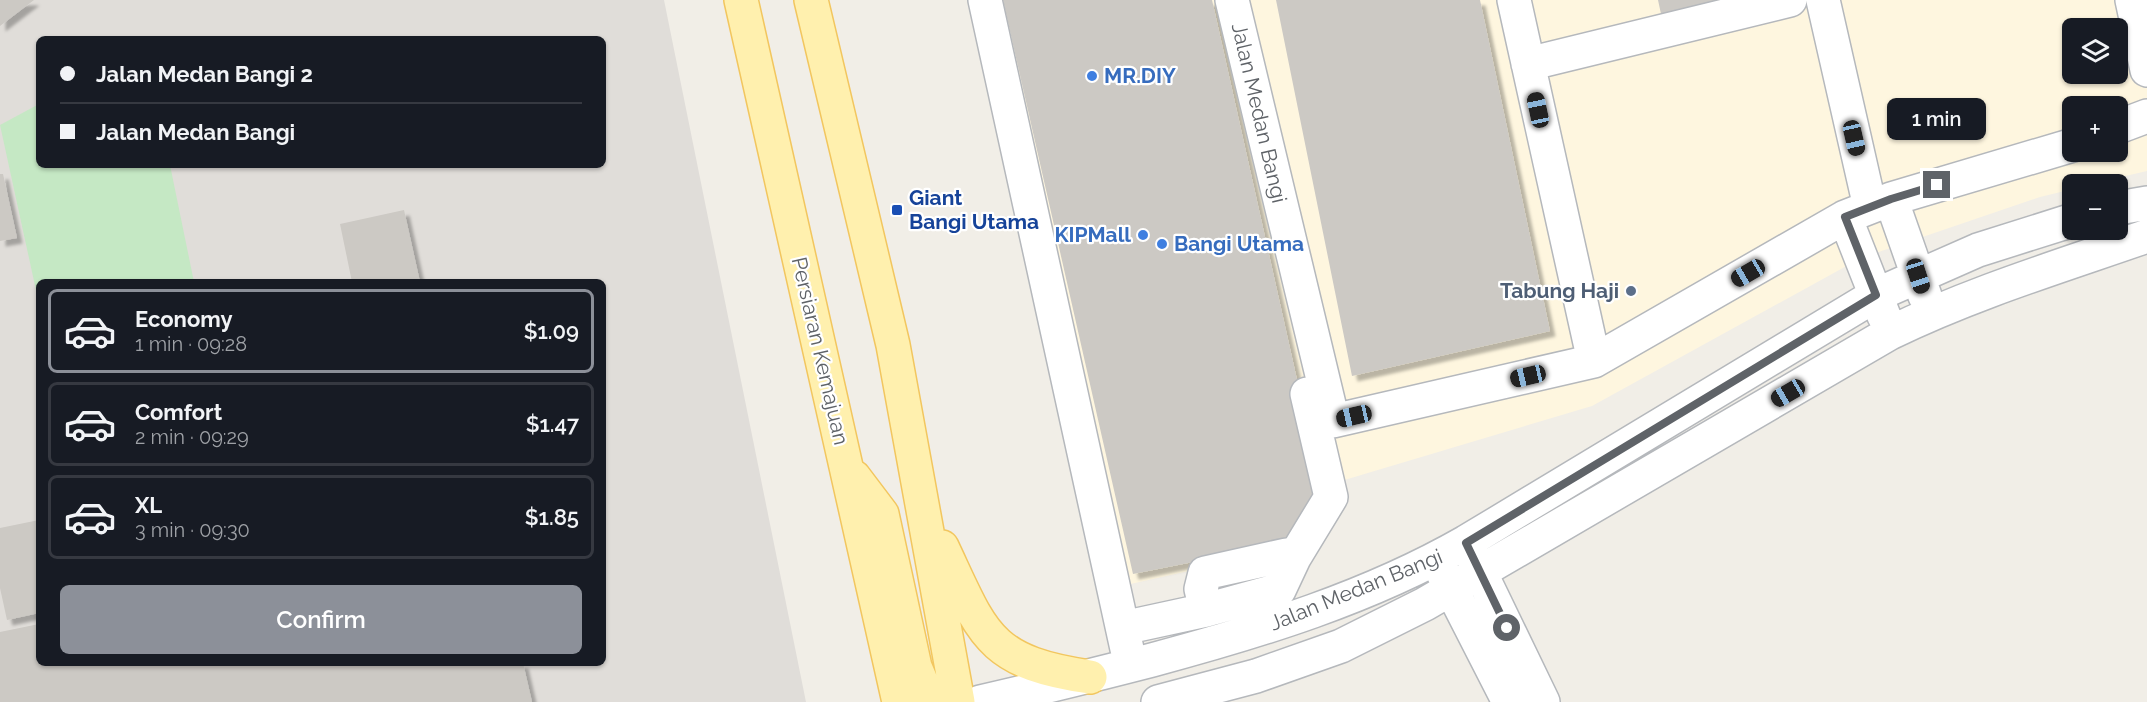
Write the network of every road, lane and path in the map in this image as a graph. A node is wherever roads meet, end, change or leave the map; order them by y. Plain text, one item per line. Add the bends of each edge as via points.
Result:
1 (741, 0) edge
2 (811, 0) edge
3 (985, 0) edge
4 (1216, 0) edge
5 (1232, 0) edge
6 (1514, 0) edge
7 (1790, 0) edge
8 (1823, 0) edge
9 (2132, 0) edge
10 (1528, 64) junction
11 (2147, 70) edge
12 (2147, 116) edge
13 (2128, 123) edge
14 (2062, 148) edge
15 (2147, 202) edge
16 (2128, 206) edge
17 (1869, 208) junction
18 (2062, 223) edge
19 (2147, 236) edge
20 (1918, 276) junction
21 (1876, 295) junction
22 (1931, 313) junction
23 (1890, 333) junction
24 (1594, 361) junction
25 (846, 466) junction
26 (923, 508) junction
27 (1466, 543) junction
28 (1436, 560) junction
29 (1480, 573) junction
30 (1452, 589) junction
31 (1200, 604) junction
32 (1121, 618) junction
33 (1199, 647) junction
34 (1131, 665) junction
35 (1090, 677) junction
36 (899, 702) edge
37 (930, 702) edge
38 (958, 702) edge
39 (980, 702) edge
40 (1158, 702) edge
41 (1509, 702) edge
42 (1543, 702) edge

1 - 25 main road, Persiaran Kemajuan
2 - 26 main road via 893,345
3 - 32 street
4 - 31 street via 1331,497 1294,558 1286,555 1205,573
5 - 24 street, Jalan Medan Bangi via 1333,421
6 - 10 street
7 - 10 street
8 - 17 street
9 - 11 street
10 - 24 street
12 - 13 street
14 - 17 street, Jalan Medan Bangi
15 - 16 street
17 - 20 street
17 - 21 street
17 - 24 street, Jalan Medan Bangi
18 - 20 street, Jalan Medan Bangi via 1978,250
19 - 22 street, Jalan Medan Bangi
20 - 21 street, Jalan Medan Bangi
20 - 22 street
21 - 23 street
21 - 27 street, Jalan Medan Bangi
22 - 23 street, Jalan Medan Bangi
23 - 29 street, Jalan Medan Bangi
25 - 36 main road, Persiaran Kemajuan
25 - 37 main road via 882,514 915,667
26 - 35 main road via 972,612 992,639 1004,651 1030,664
26 - 38 main road
27 - 28 street, Jalan Medan Bangi
27 - 29 street
28 - 30 street
28 - 33 street, Jalan Medan Bangi via 1330,605
29 - 30 street, Jalan Medan Bangi
29 - 42 street
30 - 40 street, Jalan Medan Bangi via 1341,646 1256,676
30 - 41 street
31 - 32 street
31 - 33 street
32 - 34 street
33 - 34 street, Jalan Medan Bangi
34 - 35 street, Jalan Medan Bangi
35 - 39 street, Jalan Medan Bangi

